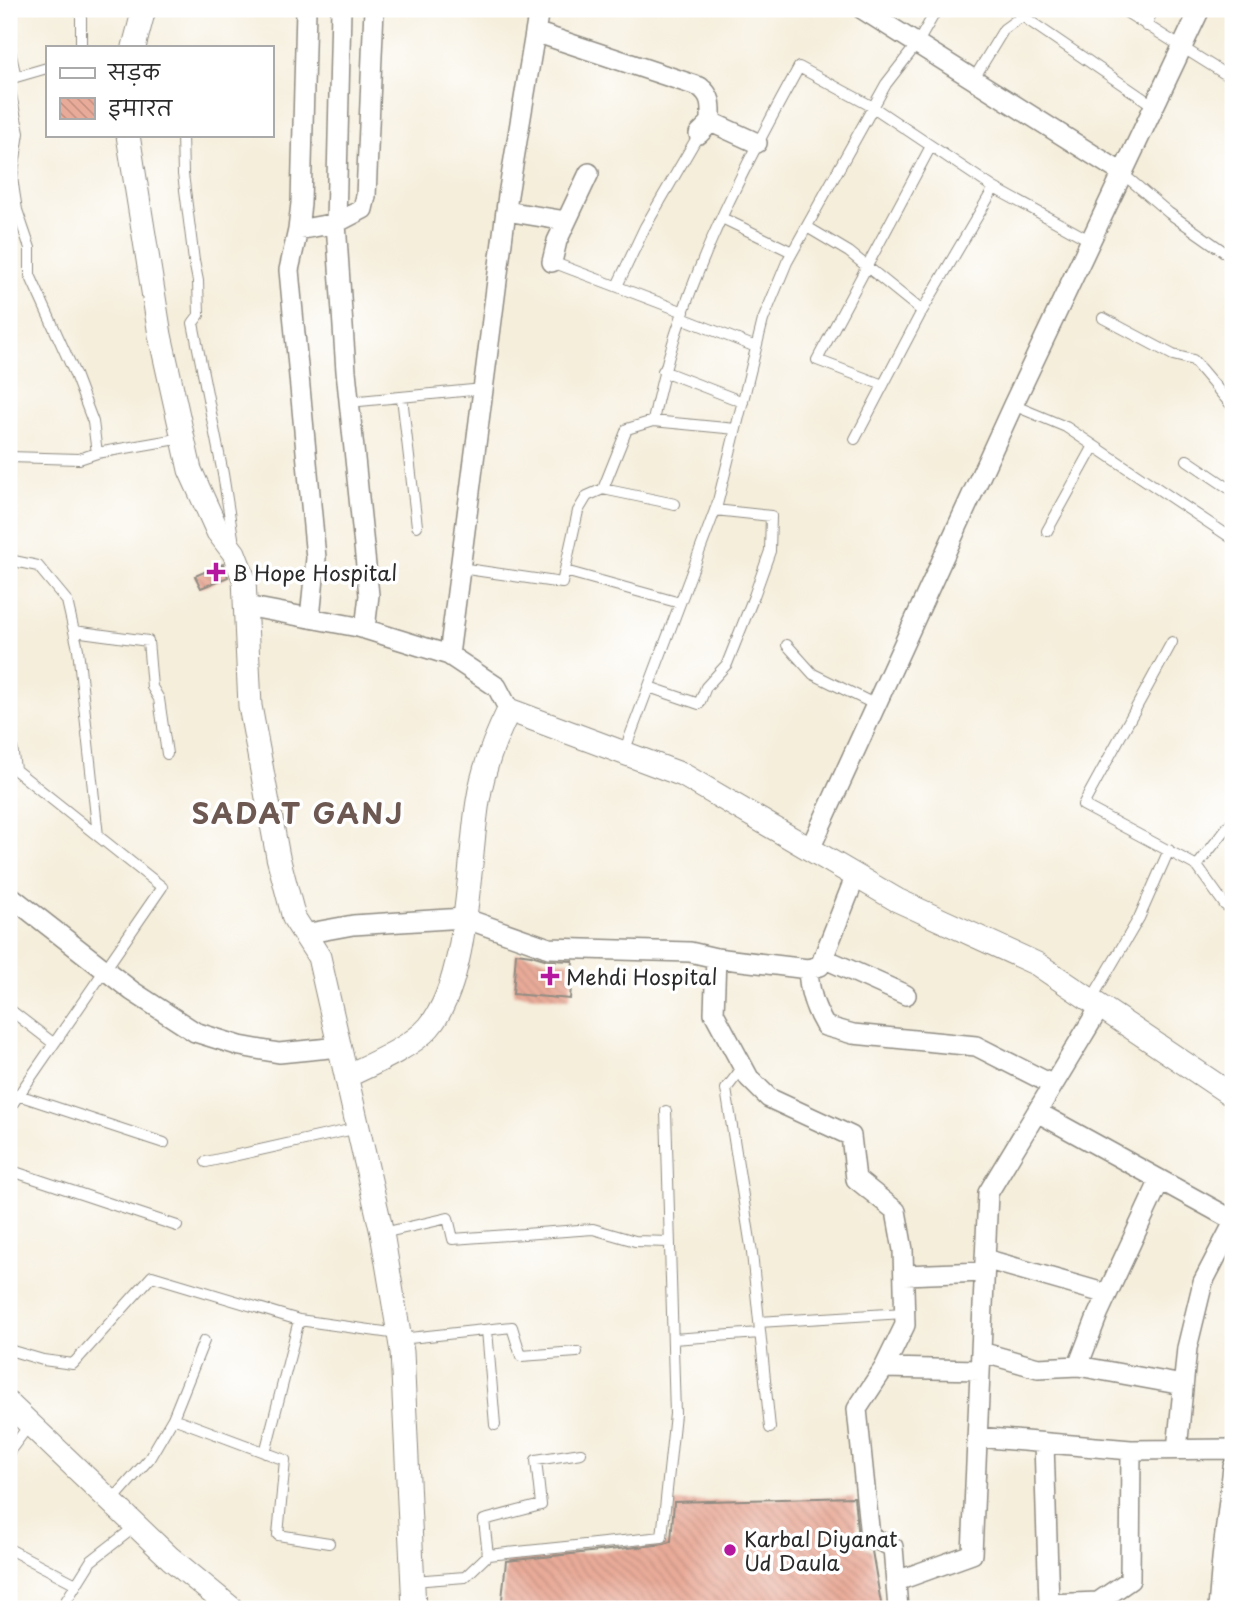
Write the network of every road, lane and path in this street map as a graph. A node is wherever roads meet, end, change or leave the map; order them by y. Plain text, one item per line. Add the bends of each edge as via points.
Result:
1 (80, 9) edge
2 (144, 9) edge
3 (306, 9) edge
4 (341, 9) edge
5 (374, 9) edge
6 (539, 9) edge
7 (862, 9) edge
8 (937, 9) edge
9 (1012, 9) edge
10 (1121, 9) edge
11 (1153, 9) edge
12 (1200, 9) edge
13 (1024, 12) edge
14 (1146, 26) junction
15 (535, 32) junction
16 (917, 44) junction
17 (81, 46) edge
18 (134, 46) edge
19 (9, 47) edge
20 (1182, 47) junction
21 (46, 68) edge
22 (12, 78) edge
23 (1233, 79) edge
24 (974, 80) junction
25 (9, 86) edge
26 (1154, 106) junction
27 (873, 107) junction
28 (705, 128) junction
29 (128, 136) edge
30 (182, 136) edge
31 (757, 143) junction
32 (931, 146) junction
33 (589, 173) dead end
34 (1122, 173) junction
35 (994, 188) junction
36 (506, 211) junction
37 (722, 218) junction
38 (566, 221) junction
39 (336, 223) junction
40 (807, 227) junction
41 (298, 230) junction
42 (1090, 240) junction
43 (792, 252) junction
44 (1233, 258) edge
45 (552, 261) joint
46 (866, 266) junction
47 (617, 286) junction
48 (922, 311) junction
49 (683, 315) junction
50 (1103, 318) dead end
51 (756, 346) junction
52 (663, 371) junction
53 (883, 385) junction
54 (483, 389) junction
55 (402, 397) junction
56 (349, 402) junction
57 (743, 402) junction
58 (1013, 405) junction
59 (1233, 407) edge
60 (653, 421) junction
61 (736, 429) junction
62 (183, 438) junction
63 (855, 439) dead end
64 (1094, 446) junction
65 (97, 453) junction
66 (9, 457) edge
67 (1187, 460) dead end
68 (603, 489) junction
69 (1233, 491) edge
70 (675, 504) dead end
71 (715, 510) junction
72 (417, 526) dead end
73 (1047, 531) dead end
74 (1233, 539) edge
75 (234, 553) junction
76 (9, 560) edge
77 (460, 568) junction
78 (565, 571) junction
79 (680, 603) junction
80 (246, 606) junction
81 (310, 618) junction
82 (365, 629) junction
83 (74, 631) junction
84 (1172, 642) dead end
85 (787, 645) dead end
86 (449, 655) junction
87 (649, 687) junction
88 (876, 705) junction
89 (509, 710) junction
90 (9, 725) edge
91 (624, 753) junction
92 (167, 754) dead end
93 (12, 767) edge
94 (1233, 822) edge
95 (98, 836) junction
96 (810, 849) junction
97 (1168, 850) junction
98 (1197, 866) junction
99 (856, 875) junction
100 (9, 895) edge
101 (1233, 910) edge
102 (464, 918) junction
103 (304, 933) junction
104 (716, 958) junction
105 (816, 963) junction
106 (104, 969) junction
107 (906, 995) dead end
108 (1095, 1004) junction
109 (9, 1009) edge
110 (53, 1043) junction
111 (340, 1046) junction
112 (743, 1067) junction
113 (346, 1076) junction
114 (1053, 1085) junction
115 (18, 1095) junction
116 (1233, 1096) edge
117 (9, 1109) edge
118 (666, 1111) dead end
119 (1037, 1112) junction
120 (358, 1128) junction
121 (164, 1143) dead end
122 (206, 1162) dead end
123 (9, 1170) edge
124 (1160, 1180) junction
125 (1233, 1222) edge
126 (177, 1226) dead end
127 (382, 1233) junction
128 (670, 1242) junction
129 (985, 1265) junction
130 (904, 1275) junction
131 (1107, 1294) junction
132 (904, 1313) junction
133 (299, 1320) junction
134 (760, 1327) junction
135 (486, 1330) junction
136 (399, 1336) junction
137 (673, 1339) junction
138 (204, 1341) dead end
139 (9, 1350) edge
140 (577, 1352) dead end
141 (980, 1361) junction
142 (1077, 1366) junction
143 (884, 1368) junction
144 (1184, 1385) junction
145 (9, 1404) edge
146 (173, 1418) junction
147 (31, 1423) junction
148 (495, 1425) dead end
149 (770, 1428) dead end
150 (977, 1437) junction
151 (1044, 1443) junction
152 (1233, 1449) edge
153 (1130, 1450) junction
154 (1177, 1450) junction
155 (9, 1452) edge
156 (265, 1452) junction
157 (581, 1453) dead end
158 (1233, 1467) edge
159 (111, 1502) junction
160 (137, 1526) junction
161 (329, 1543) dead end
162 (9, 1549) edge
163 (488, 1555) junction
164 (412, 1581) junction
165 (897, 1581) junction
166 (76, 1584) junction
167 (221, 1606) edge
168 (1098, 1606) edge
169 (61, 1609) edge
170 (414, 1609) edge
171 (898, 1609) edge
172 (1218, 1609) edge

1 - 17 lane
2 - 18 street
3 - 41 street
4 - 39 street
5 - 39 street via 366,195 363,209
6 - 15 street
7 - 16 street
8 - 16 lane
9 - 13 lane
10 - 14 lane
11 - 14 lane
12 - 20 street
13 - 24 lane via 1004,29
13 - 26 lane
14 - 20 lane
15 - 28 street via 701,88 712,103
15 - 36 street
16 - 24 street
16 - 27 lane
19 - 22 lane
20 - 23 lane
20 - 26 street
21 - 22 lane
24 - 34 street
25 - 65 lane via 19,133 12,178 30,248 30,275 93,422
26 - 34 street
27 - 31 lane via 799,68
27 - 32 lane
27 - 40 lane
28 - 31 street
28 - 47 lane via 645,227
29 - 62 street via 160,335
30 - 75 lane via 198,281 199,315 193,323
31 - 37 lane
32 - 35 lane
32 - 46 lane
33 - 38 street
34 - 42 street
34 - 44 lane
35 - 42 lane
35 - 48 lane
36 - 38 street
36 - 54 street
37 - 43 lane
37 - 49 lane
38 - 45 street
39 - 41 street
39 - 56 street
40 - 43 lane
40 - 46 lane
41 - 81 street via 289,270 316,558
42 - 58 street
43 - 51 lane via 762,320
45 - 47 lane
46 - 48 lane
46 - 53 lane via 817,360
47 - 49 lane
48 - 53 lane
49 - 51 lane
49 - 52 lane
50 - 59 lane via 1173,355 1193,360
51 - 57 lane
52 - 57 lane
52 - 60 lane
53 - 63 lane
54 - 55 lane
54 - 77 street
55 - 56 lane
55 - 72 lane
56 - 82 street via 369,595
57 - 61 lane
58 - 64 lane via 1066,427
58 - 88 street
60 - 61 lane
60 - 68 lane via 627,429
61 - 71 lane
62 - 65 lane
62 - 75 street via 190,470
64 - 73 lane
64 - 74 lane
65 - 66 lane via 79,459
67 - 69 lane
68 - 70 lane
68 - 78 lane via 587,496 578,511
71 - 79 lane
71 - 87 lane via 771,516 769,551 754,596 727,664 706,687 699,704
75 - 80 street via 244,579
76 - 83 lane via 38,566 67,601
77 - 78 lane via 562,583
77 - 86 street
78 - 79 lane
79 - 87 lane
80 - 81 street
80 - 103 street via 250,706 278,857 294,918
81 - 82 street
82 - 86 street
83 - 92 lane via 148,640 152,687 159,699
83 - 95 lane
84 - 97 lane via 1083,805
85 - 88 lane via 813,674
86 - 89 street via 497,687
87 - 91 lane
88 - 96 street
89 - 91 street
89 - 102 street via 495,738 478,798
90 - 93 lane
91 - 96 street via 683,775
93 - 95 lane
94 - 98 lane
95 - 106 lane via 162,887
96 - 99 street
97 - 98 lane
97 - 108 lane
98 - 101 lane
99 - 105 street
99 - 108 street via 897,900 1037,964
100 - 106 street
102 - 103 street
102 - 104 street via 549,948 690,952
102 - 113 street via 449,990 428,1028 391,1055
103 - 111 street via 319,957
104 - 105 street
104 - 112 street via 714,1013
105 - 107 street
105 - 114 street via 809,988 825,1026 853,1034 976,1046
106 - 110 lane
106 - 111 street via 195,1032 279,1053
108 - 114 street
108 - 116 street
109 - 110 lane
110 - 115 lane
111 - 113 street
112 - 130 street via 769,1098 851,1136 856,1179 896,1211
112 - 134 lane via 726,1089
113 - 120 street
114 - 119 street
115 - 117 lane
115 - 121 lane
118 - 128 lane
119 - 124 street
119 - 129 street via 988,1193
120 - 122 lane
120 - 127 street
123 - 126 lane
124 - 125 street
124 - 131 street
125 - 144 street via 1203,1282 1187,1348
127 - 128 lane via 448,1218 453,1239 593,1229 635,1241
127 - 136 street
128 - 137 lane
129 - 130 street
129 - 131 street
129 - 141 street
130 - 132 street
131 - 142 street
132 - 134 lane
132 - 143 street via 905,1325
133 - 136 lane
133 - 139 lane via 152,1276 73,1364
133 - 156 lane
134 - 137 lane
134 - 149 lane
135 - 136 lane
135 - 140 lane via 512,1327 521,1356
135 - 148 lane
136 - 164 street
137 - 163 lane via 675,1414 662,1537
138 - 146 lane
141 - 142 street
141 - 143 street
141 - 150 street
142 - 144 street
143 - 165 street via 857,1409 870,1537 893,1547
144 - 154 street
145 - 147 street
146 - 156 lane
146 - 159 lane via 149,1459
147 - 155 lane
147 - 159 street
150 - 151 street
150 - 165 street via 972,1554
151 - 153 street
151 - 168 street via 1049,1604
152 - 154 street
153 - 154 street
153 - 168 street via 1130,1580
156 - 161 lane via 285,1460 278,1535
157 - 163 lane via 536,1460 541,1505 484,1520
158 - 172 street
159 - 160 street
160 - 166 lane via 91,1561
160 - 167 street
162 - 166 lane
163 - 164 lane via 466,1577
164 - 170 street
165 - 171 street
166 - 169 lane

